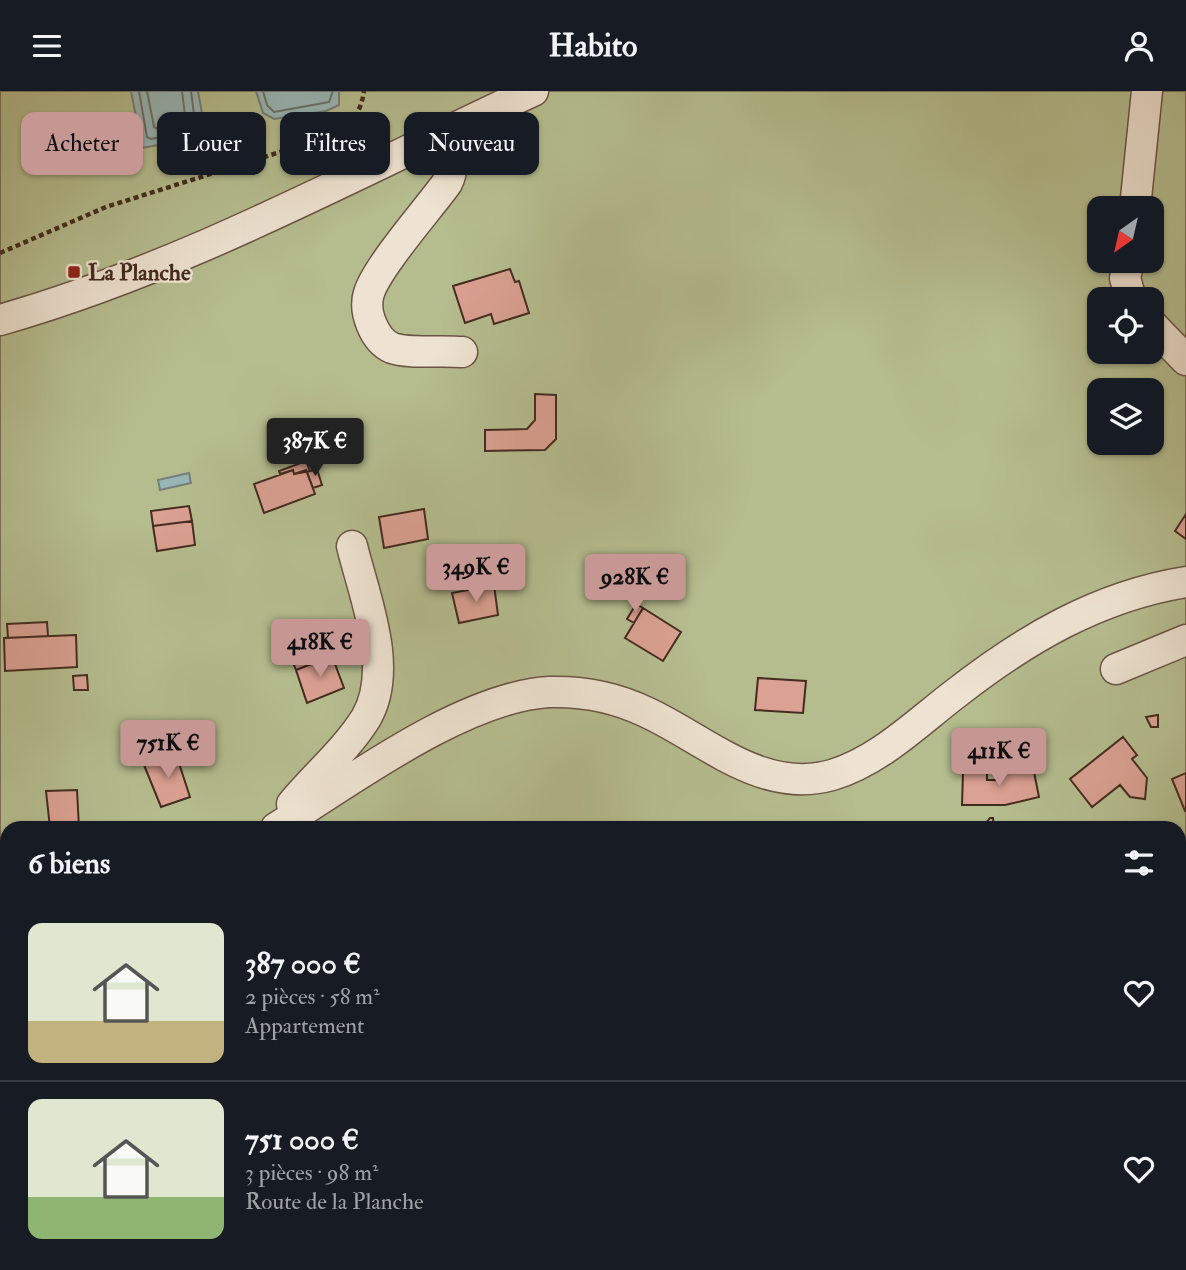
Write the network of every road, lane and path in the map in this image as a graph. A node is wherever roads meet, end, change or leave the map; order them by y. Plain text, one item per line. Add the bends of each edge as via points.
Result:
1 (364, 91) edge
2 (533, 91) edge
3 (1147, 91) edge
4 (489, 112) edge
5 (404, 152) edge
6 (451, 175) edge
7 (1136, 196) edge
8 (0, 253) edge
9 (0, 320) edge
10 (1164, 337) edge
11 (462, 352) dead end
12 (1186, 360) edge
13 (352, 546) dead end
14 (1186, 582) edge
15 (1186, 640) edge
16 (1116, 669) dead end
17 (284, 821) edge
18 (286, 821) edge

1 - 8 path via 353,121 337,134 106,207
2 - 4 street
3 - 7 street
5 - 9 street via 211,243
6 - 11 street via 379,275 366,301 376,333 394,349
10 - 12 street
13 - 17 street via 371,624 377,688 367,716 289,808
14 - 18 street via 1129,594 1032,638 878,752 821,777 793,779 748,768 648,712 608,698 547,692 497,702 455,720
15 - 16 street

